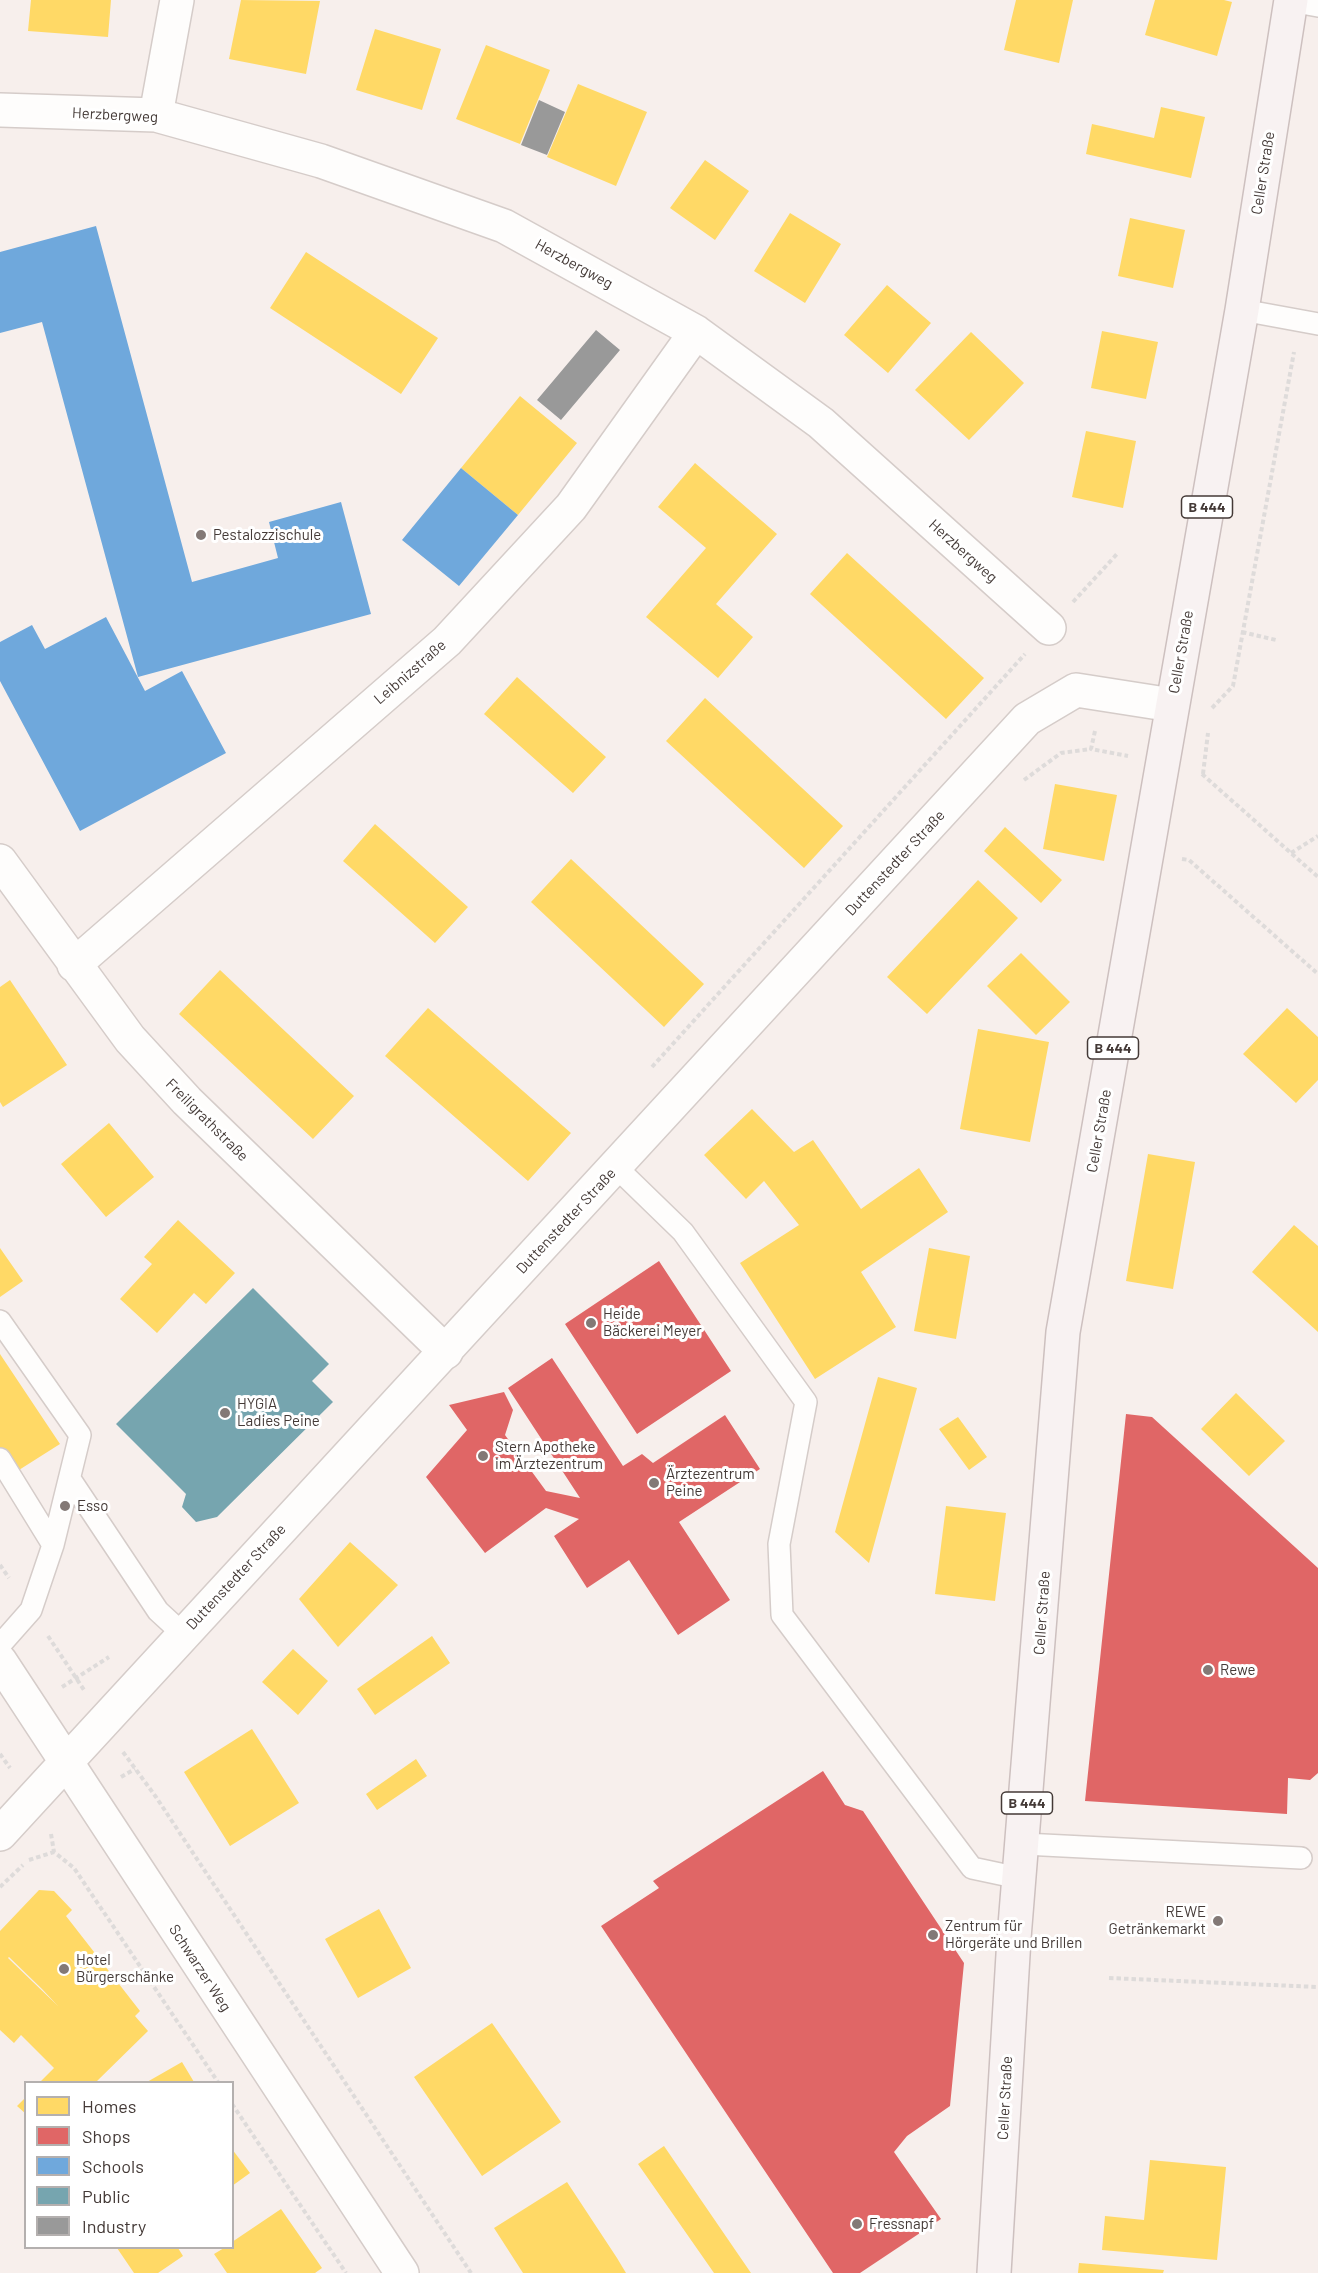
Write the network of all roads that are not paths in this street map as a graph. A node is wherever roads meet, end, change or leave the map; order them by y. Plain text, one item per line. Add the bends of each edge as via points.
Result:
1 (177, 0) edge
2 (1300, 2) edge
3 (0, 110) edge
4 (156, 115) junction
5 (1242, 310) junction
6 (1309, 322) edge
7 (696, 332) junction
8 (1049, 628) road end
9 (1172, 705) junction
10 (0, 861) edge
11 (74, 965) junction
12 (616, 1167) junction
13 (0, 1321) edge
14 (446, 1352) junction
15 (0, 1459) edge
16 (70, 1479) junction
17 (53, 1545) junction
18 (183, 1634) junction
19 (0, 1645) edge
20 (0, 1661) edge
21 (66, 1762) junction
22 (0, 1834) edge
23 (1024, 1844) junction
24 (1301, 1858) dead end
25 (1019, 1878) junction
26 (402, 2273) edge
27 (994, 2273) edge

1 - 4 street
2 - 5 main road, Celler Straße / B 444
3 - 4 street, Herzbergweg
4 - 7 street, Herzbergweg via 321,161 504,226
5 - 6 lane
5 - 9 main road, Celler Straße / B 444
7 - 8 street, Herzbergweg via 821,423
7 - 11 street, Leibnizstraße via 570,507 447,641
9 - 12 street, Duttenstedter Straße via 1076,690 1028,719
9 - 23 main road, Celler Straße / B 444 via 1064,1332
10 - 11 street, Freiligrathstraße
11 - 14 street, Freiligrathstraße via 130,1039 186,1101
12 - 14 street, Duttenstedter Straße
12 - 25 lane via 682,1232 806,1402 779,1544 782,1615 972,1868
13 - 16 lane via 80,1434
14 - 18 street, Duttenstedter Straße
15 - 17 lane
16 - 17 lane
16 - 18 lane via 158,1611
17 - 19 lane via 31,1610
18 - 21 street, Duttenstedter Straße
20 - 21 street, Schwarzer Weg
21 - 22 street, Duttenstedter Straße
21 - 26 street, Schwarzer Weg
23 - 24 lane
23 - 25 main road, Celler Straße / B 444
25 - 27 main road, Celler Straße / B 444

